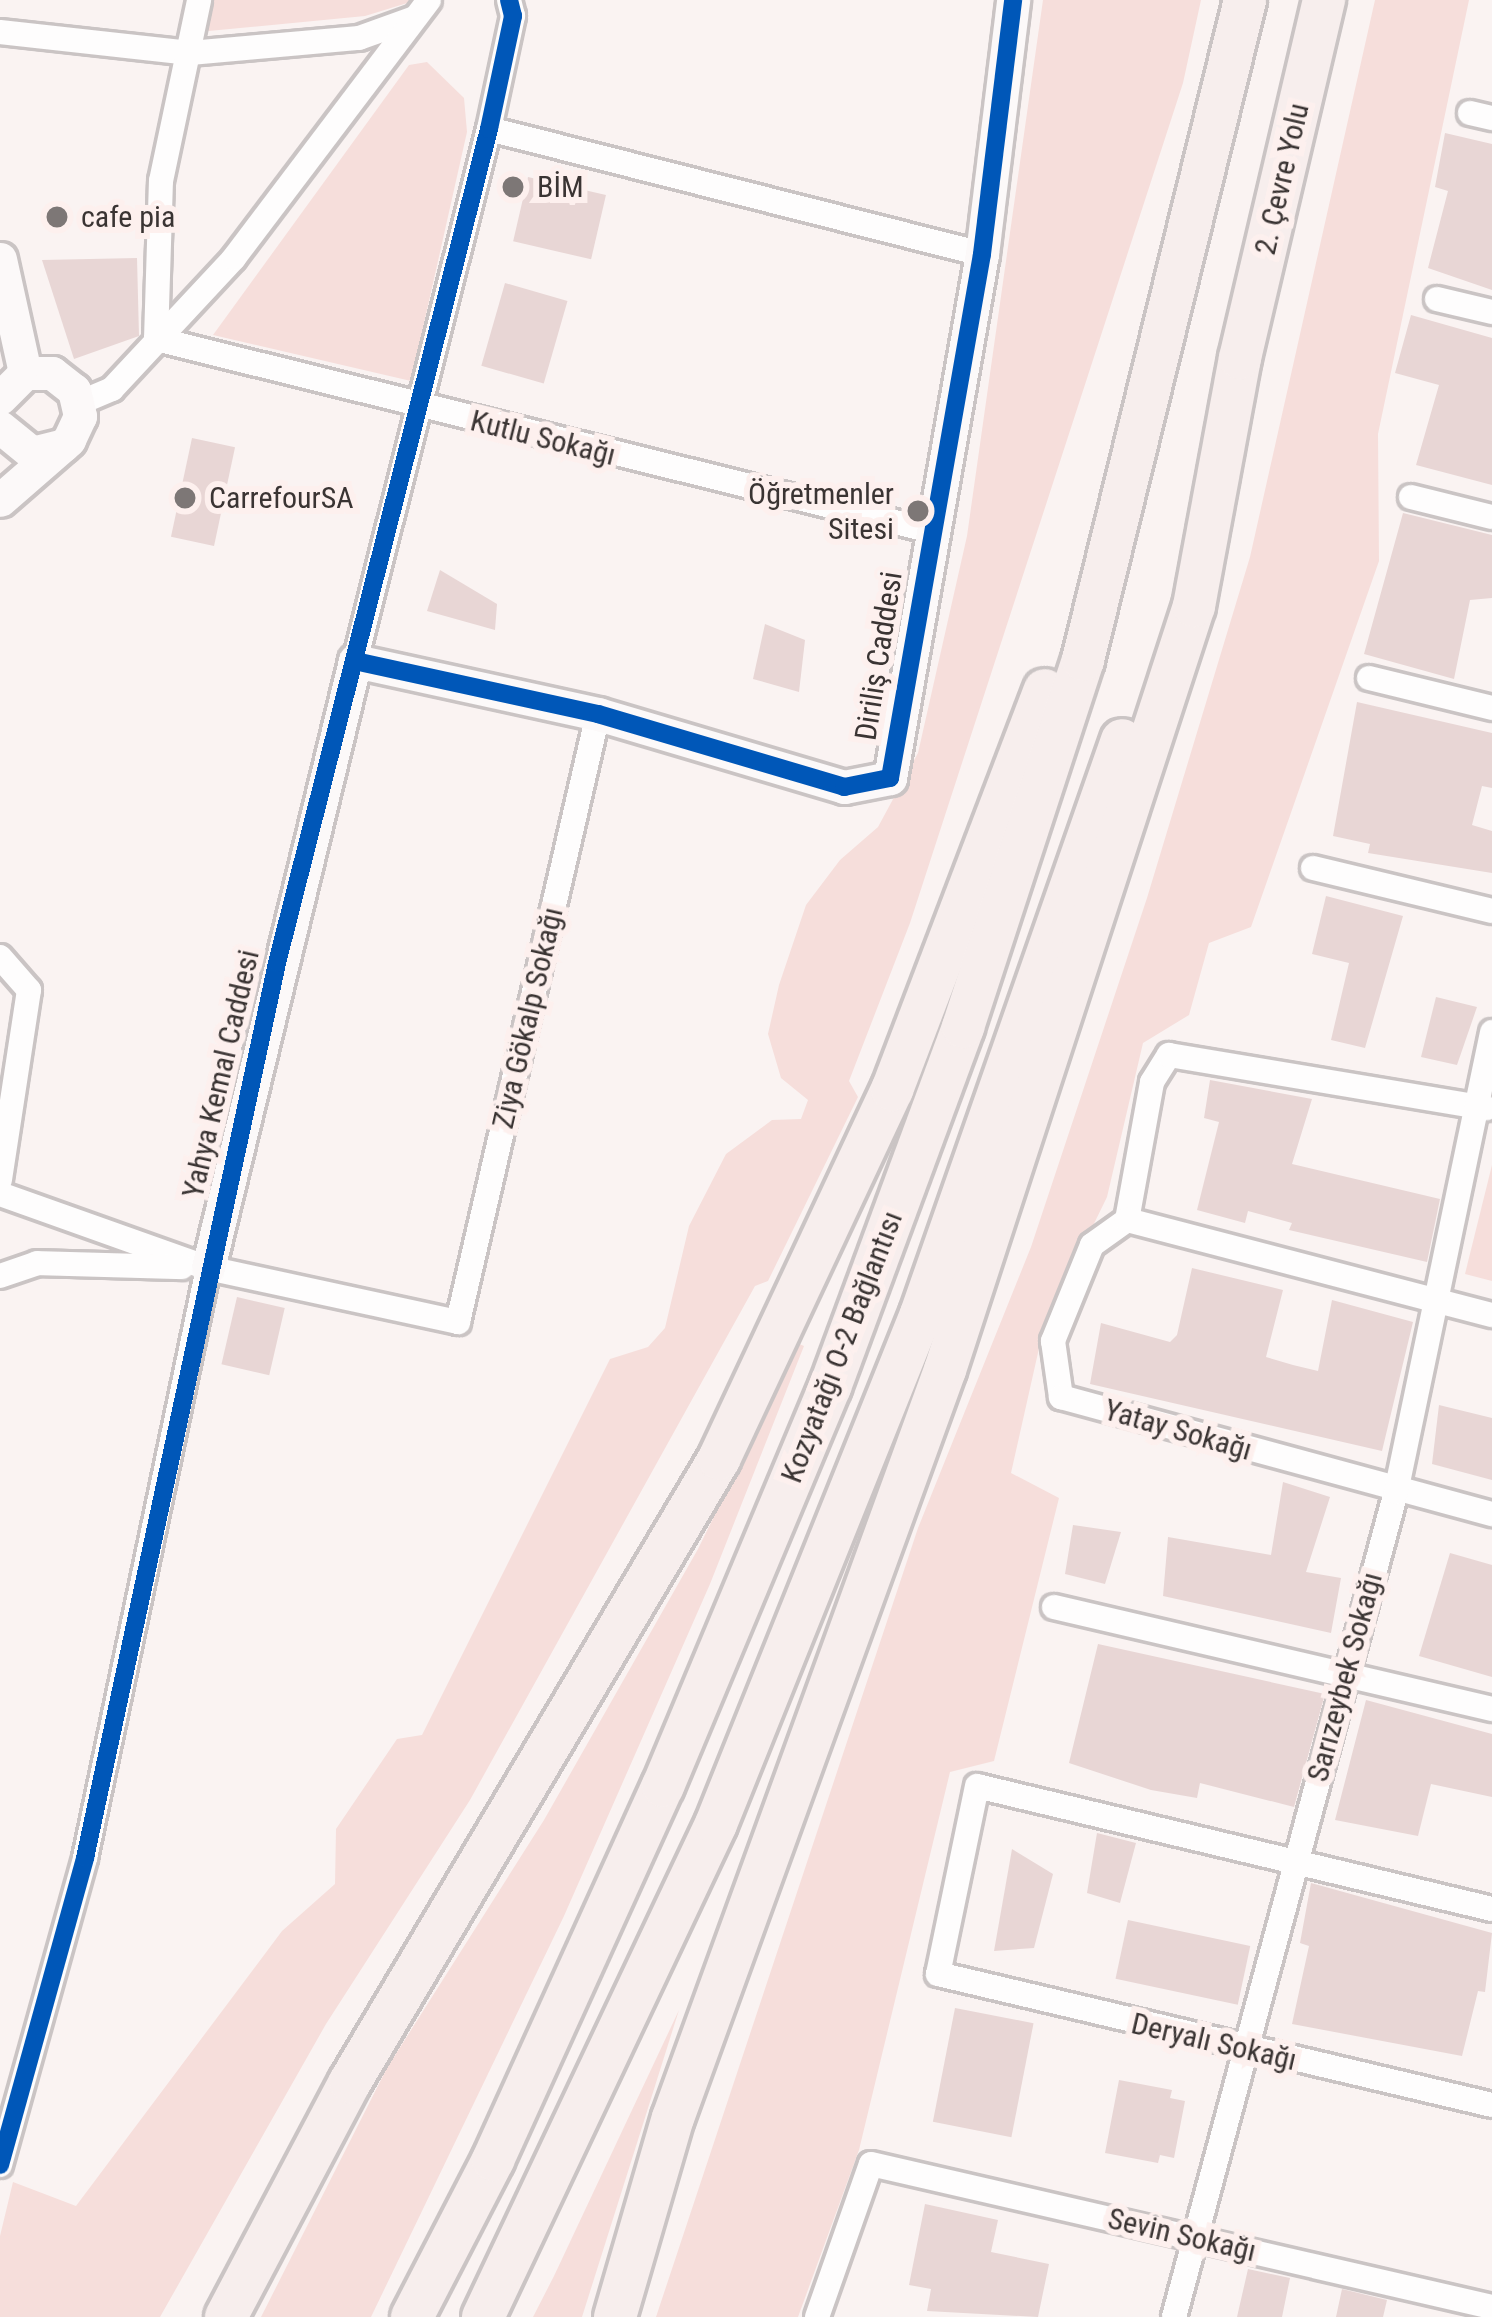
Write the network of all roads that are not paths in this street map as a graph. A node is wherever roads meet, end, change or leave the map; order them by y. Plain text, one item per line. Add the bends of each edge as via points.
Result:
1 (200, 0) edge
2 (1013, 0) edge
3 (1245, 0) edge
4 (1324, 0) edge
5 (515, 6) edge
6 (422, 9) edge
7 (0, 32) edge
8 (184, 52) junction
9 (489, 129) junction
10 (982, 254) junction
11 (0, 259) edge
12 (1437, 299) dead end
13 (1492, 312) edge
14 (1164, 336) junction
15 (156, 339) junction
16 (1240, 358) junction
17 (26, 373) junction
18 (0, 398) edge
19 (79, 403) junction
20 (420, 408) junction
21 (0, 428) edge
22 (69, 440) junction
23 (1411, 497) dead end
24 (0, 500) edge
25 (1492, 517) edge
26 (931, 531) junction
27 (356, 661) junction
28 (1369, 678) dead end
29 (1492, 708) edge
30 (598, 714) junction
31 (1313, 868) dead end
32 (1492, 911) edge
33 (0, 957) edge
34 (1492, 1032) edge
35 (1484, 1107) edge
36 (0, 1180) edge
37 (0, 1194) edge
38 (1127, 1220) junction
39 (208, 1268) junction
40 (0, 1276) edge
41 (1431, 1302) junction
42 (1492, 1316) edge
43 (1396, 1492) junction
44 (1492, 1514) edge
45 (1054, 1606) dead end
46 (1346, 1675) junction
47 (1492, 1709) edge
48 (1295, 1862) junction
49 (1492, 1909) edge
50 (1246, 2051) junction
51 (1492, 2105) edge
52 (0, 2164) edge
53 (1196, 2239) junction
54 (1492, 2308) edge
55 (226, 2317) edge
56 (412, 2317) edge
57 (483, 2317) edge
58 (615, 2317) edge
59 (818, 2317) edge
60 (1174, 2317) edge

1 - 8 street
2 - 10 street, Diriliş Caddesi
3 - 14 highway
4 - 16 highway, 2. Çevre Yolu
5 - 9 street, Yahya Kemal Caddesi
6 - 8 street via 359,38
6 - 15 street via 235,258
7 - 8 street
8 - 15 street via 161,181
9 - 10 street
9 - 20 street, Yahya Kemal Caddesi
10 - 26 street, Diriliş Caddesi
11 - 17 street
12 - 13 street
14 - 55 highway via 1052,674 892,1090 719,1459 350,2082
14 - 56 highway, Kozyatağı O-2 Bağlantısı via 1083,660 963,1028 830,1387 653,1807 493,2160
15 - 19 street via 112,389
15 - 20 street, Kutlu Sokağı
16 - 57 highway, Kozyatağı O-2 Bağlantısı via 1143,676 921,1313 716,1824
16 - 58 highway via 1194,606 1136,788 945,1370 673,2118
17 - 18 street
17 - 19 street via 52,373
19 - 22 street
20 - 26 street, Kutlu Sokağı
20 - 27 street, Yahya Kemal Caddesi
21 - 22 street via 32,453
22 - 24 street
23 - 25 street
26 - 30 street, Diriliş Caddesi via 890,778 844,787
27 - 30 street, Diriliş Caddesi
27 - 39 street, Yahya Kemal Caddesi
28 - 29 street
30 - 39 street, Ziya Gökalp Sokağı via 458,1322
31 - 32 street
33 - 36 street via 29,990
34 - 35 street, Sarızeybek Sokağı
35 - 38 street via 1169,1055 1146,1104
35 - 41 street, Sarızeybek Sokağı
37 - 39 street
38 - 41 street
38 - 43 street, Yatay Sokağı via 1092,1245 1053,1341 1061,1397
39 - 40 street via 37,1263
39 - 52 street, Yahya Kemal Caddesi via 85,1858
41 - 42 street
41 - 43 street, Sarızeybek Sokağı
43 - 44 street, Yatay Sokağı
43 - 46 street, Sarızeybek Sokağı
45 - 46 street
46 - 47 street
46 - 48 street, Sarızeybek Sokağı
48 - 49 street
48 - 50 street, Sarızeybek Sokağı
48 - 50 street, Deryalı Sokağı via 977,1786 938,1974
50 - 51 street, Deryalı Sokağı
50 - 53 street, Sarızeybek Sokağı
53 - 54 street, Sevin Sokağı
53 - 59 street, Sevin Sokağı via 871,2164
53 - 60 street, Sarızeybek Sokağı

